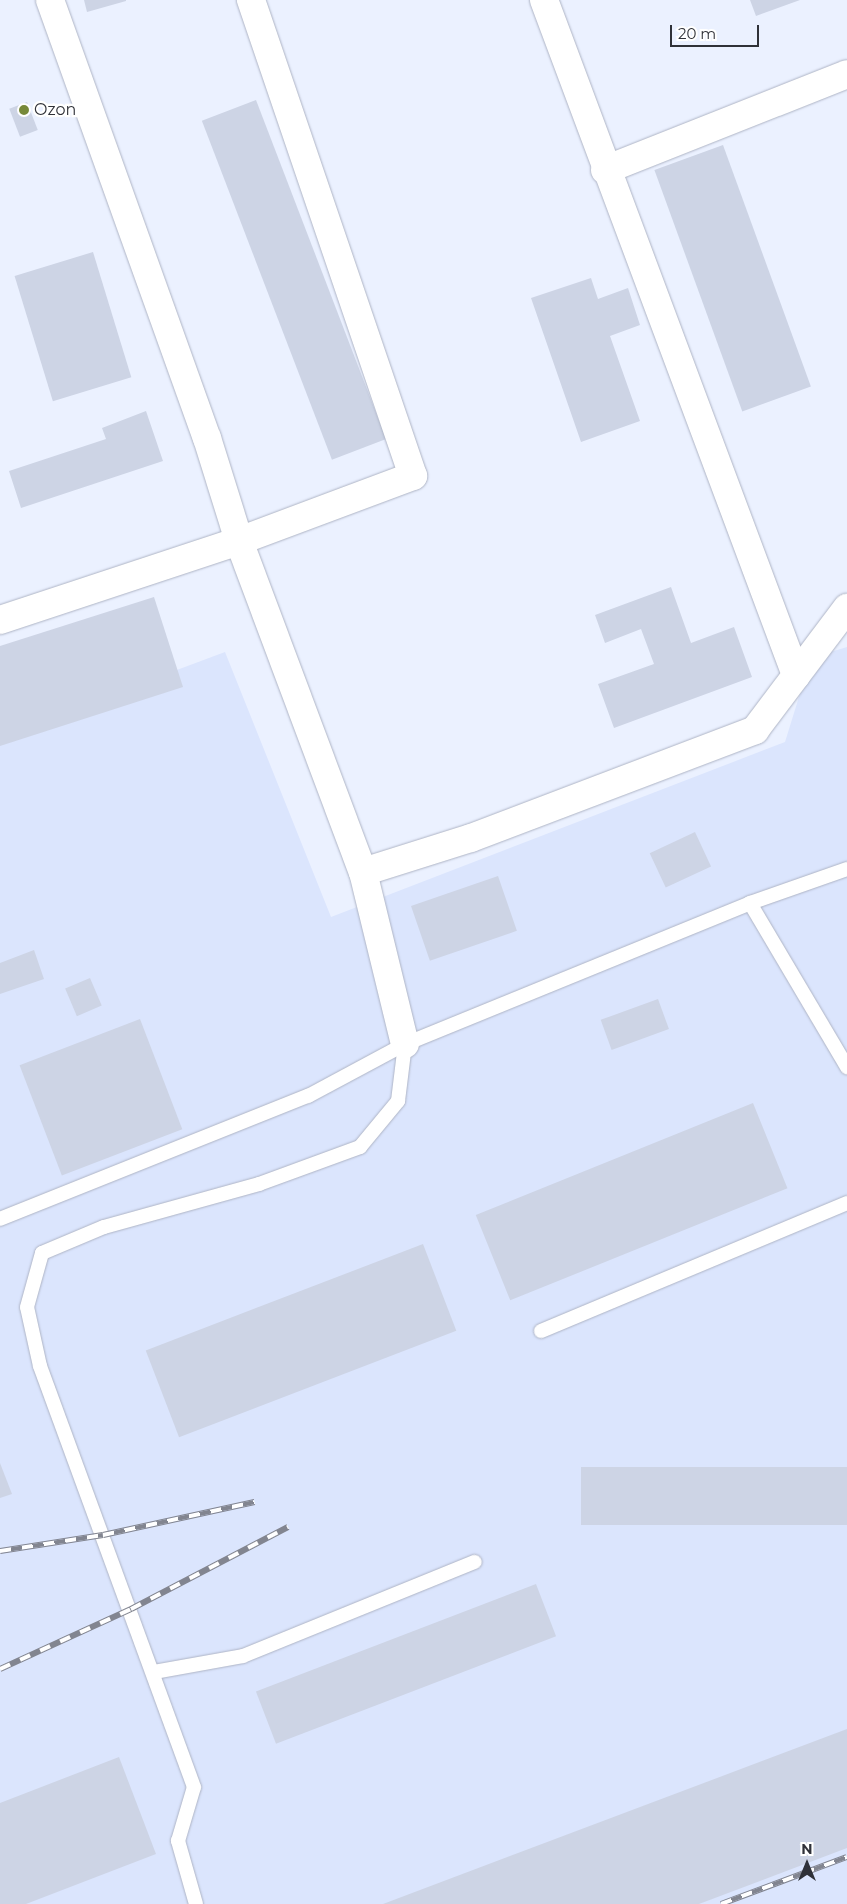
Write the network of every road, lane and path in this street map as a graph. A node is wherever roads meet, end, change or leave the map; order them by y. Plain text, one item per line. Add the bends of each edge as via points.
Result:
1 (50, 0) edge
2 (251, 0) edge
3 (544, 0) edge
4 (847, 74) edge
5 (605, 170) junction
6 (239, 541) junction
7 (847, 608) edge
8 (0, 620) edge
9 (796, 675) junction
10 (847, 869) edge
11 (363, 872) junction
12 (750, 904) junction
13 (405, 1044) junction
14 (847, 1067) edge
15 (847, 1203) edge
16 (0, 1219) edge
17 (541, 1331) dead end
18 (475, 1562) dead end
19 (154, 1672) junction
20 (196, 1904) edge

1 - 6 street via 207,438
2 - 6 street via 413,476
3 - 5 street
4 - 5 street
5 - 9 street
6 - 8 street
6 - 11 street
7 - 9 street
9 - 11 street via 755,730 470,838
10 - 12 lane
11 - 13 street
12 - 13 lane
12 - 14 lane
13 - 16 lane via 308,1096
13 - 19 lane via 398,1101 360,1147 259,1184 104,1227 42,1253 27,1307 40,1366
15 - 17 lane
18 - 19 lane via 243,1656
19 - 20 lane via 194,1787 178,1841

